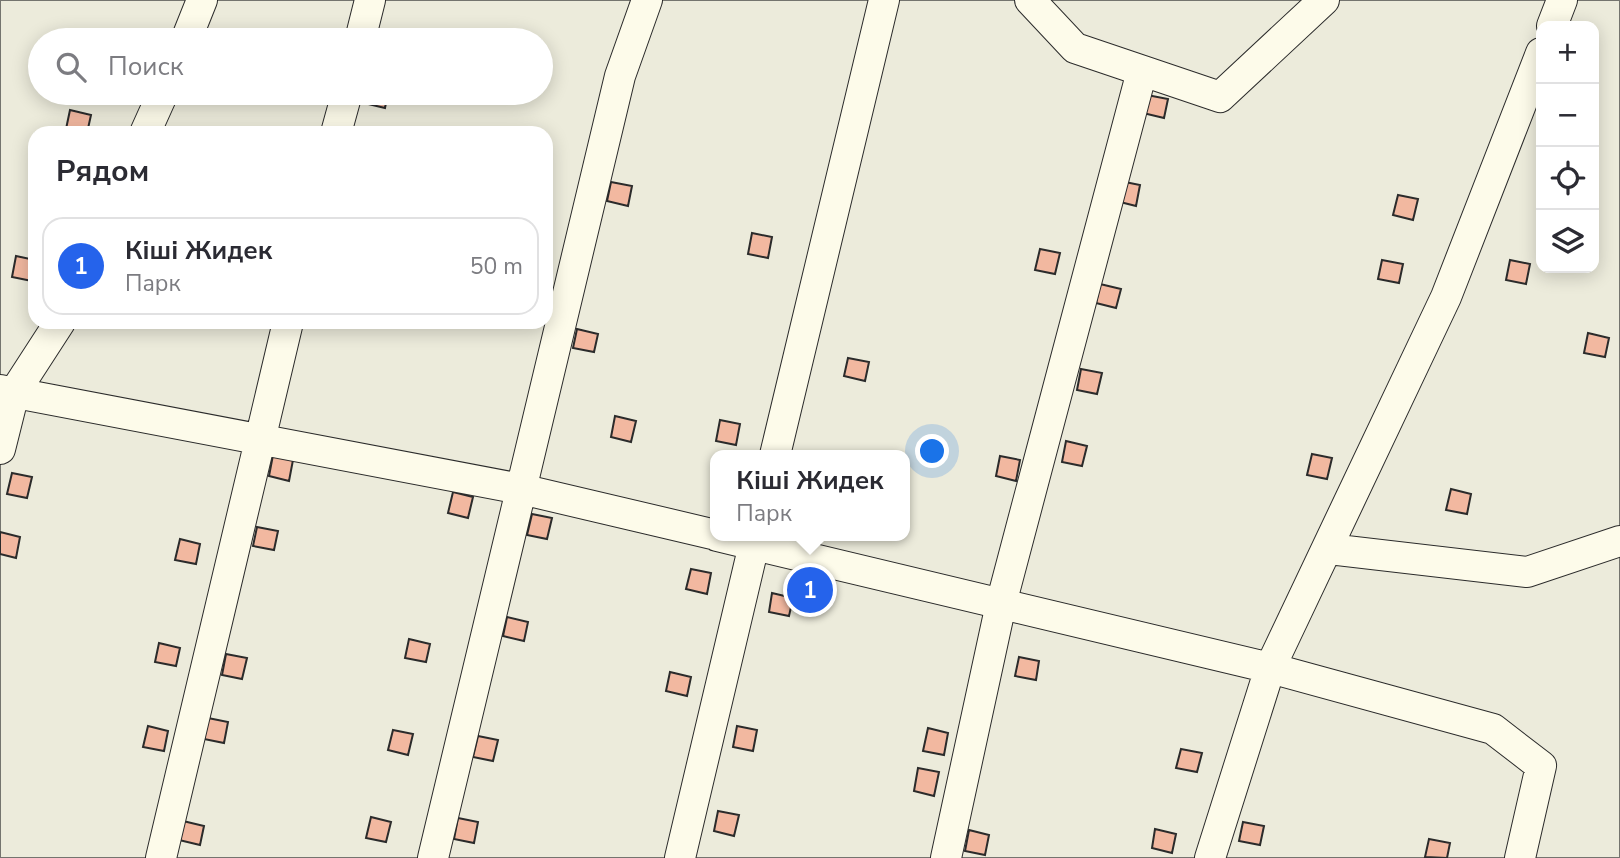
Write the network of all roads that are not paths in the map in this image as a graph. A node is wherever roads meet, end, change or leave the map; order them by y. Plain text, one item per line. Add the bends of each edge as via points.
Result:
1 (202, 0) edge
2 (370, 0) edge
3 (647, 0) edge
4 (884, 0) edge
5 (1030, 0) edge
6 (1324, 0) edge
7 (1562, 0) edge
8 (1554, 21) edge
9 (191, 28) edge
10 (363, 28) edge
11 (1536, 66) edge
12 (1142, 71) junction
13 (158, 105) edge
14 (344, 105) edge
15 (148, 126) edge
16 (338, 126) edge
17 (55, 329) edge
18 (286, 329) edge
19 (7, 391) edge
20 (258, 439) junction
21 (0, 449) edge
22 (776, 450) edge
23 (522, 489) junction
24 (710, 535) edge
25 (755, 541) edge
26 (759, 541) edge
27 (1620, 541) edge
28 (1329, 549) junction
29 (1001, 604) junction
30 (1270, 668) junction
31 (161, 858) edge
32 (433, 858) edge
33 (680, 858) edge
34 (946, 858) edge
35 (1210, 858) edge
36 (1520, 858) edge

1 - 9 street
2 - 10 street
3 - 23 street via 620,76
4 - 22 street
5 - 12 street via 1075,48
6 - 12 street via 1220,97
7 - 8 street
11 - 28 street via 1446,297
12 - 29 street
13 - 15 street
14 - 16 street
17 - 19 street
18 - 20 street
19 - 20 street
19 - 21 street
20 - 23 street
20 - 31 street
23 - 24 street
23 - 32 street
25 - 33 street
26 - 29 street
27 - 28 street via 1527,572
28 - 30 street
29 - 30 street
29 - 34 street
30 - 35 street
30 - 36 street via 1493,729 1541,766

